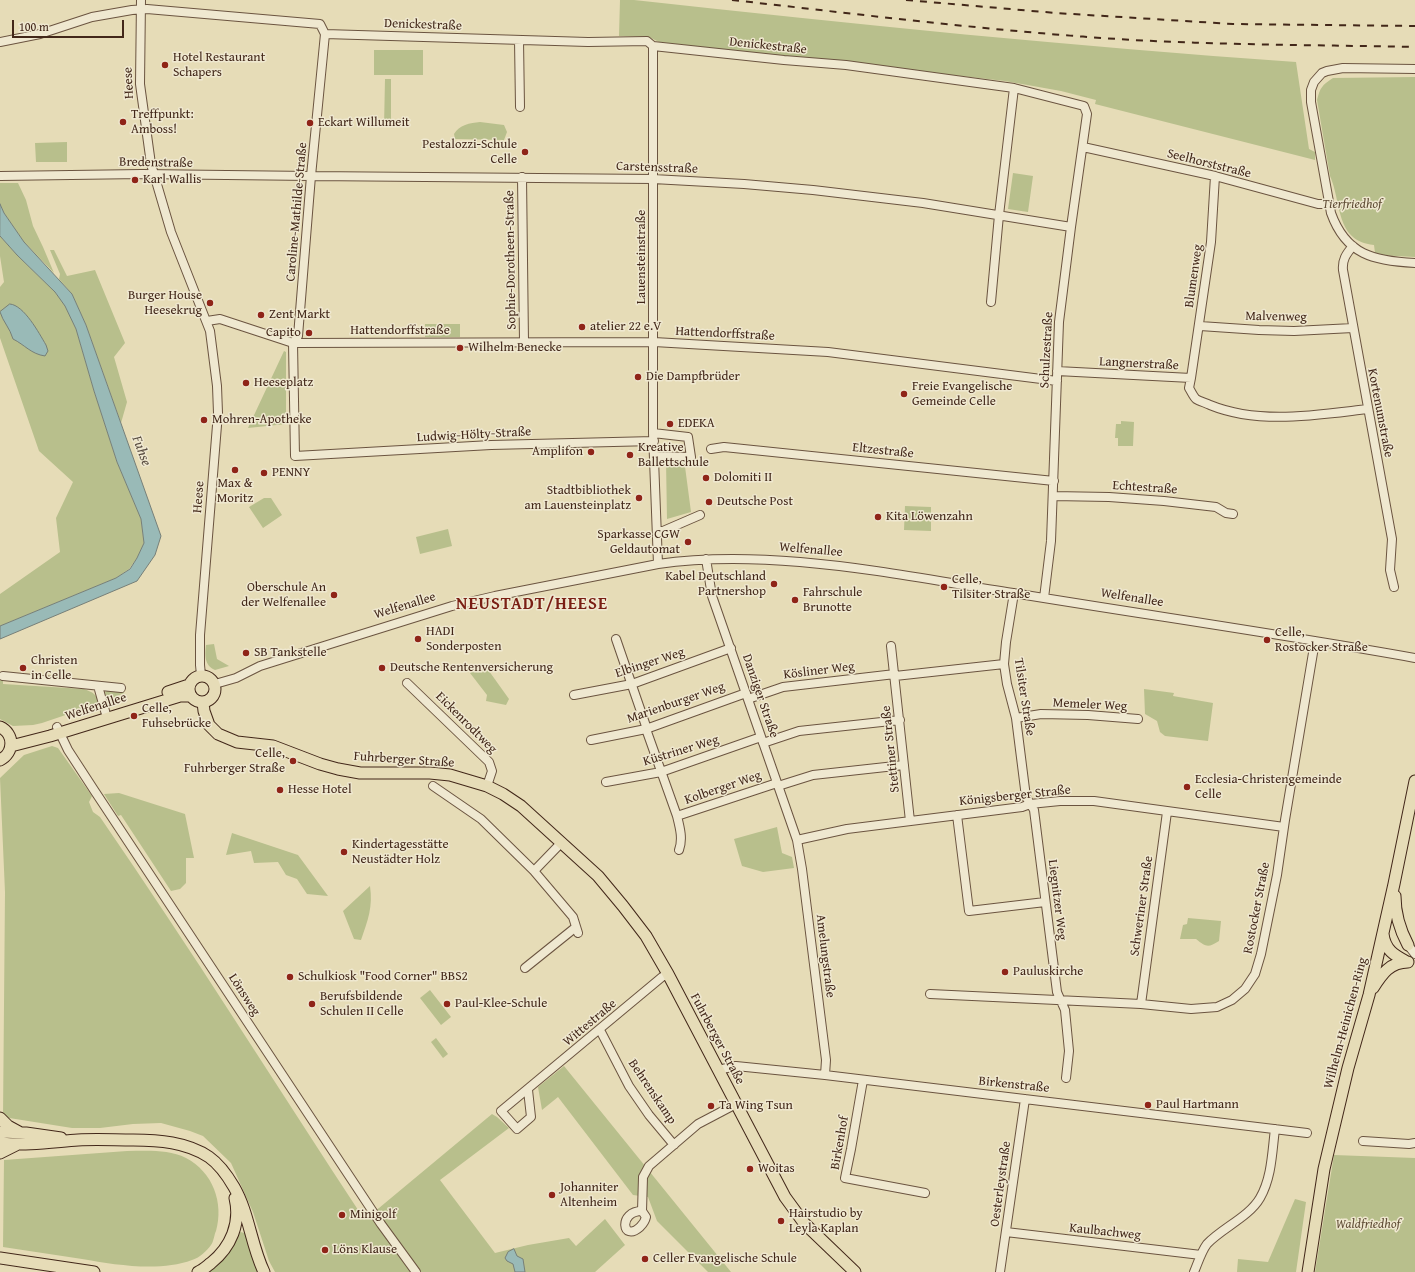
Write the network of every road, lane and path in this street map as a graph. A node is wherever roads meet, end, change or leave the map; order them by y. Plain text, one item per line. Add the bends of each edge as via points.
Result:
1 (140, 0) edge
2 (140, 9) junction
3 (325, 34) junction
4 (519, 40) junction
5 (0, 42) edge
6 (650, 44) junction
7 (1415, 69) edge
8 (1014, 88) junction
9 (1084, 106) joint
10 (520, 107) dead end
11 (1083, 147) junction
12 (154, 174) junction
13 (0, 176) edge
14 (311, 176) junction
15 (1216, 176) junction
16 (522, 177) junction
17 (653, 179) junction
18 (1330, 204) junction
19 (1000, 215) junction
20 (1071, 227) junction
21 (1353, 246) junction
22 (1415, 263) edge
23 (991, 302) dead end
24 (207, 321) junction
25 (1200, 326) junction
26 (1353, 328) junction
27 (524, 342) junction
28 (654, 342) junction
29 (294, 343) junction
30 (1057, 371) junction
31 (1191, 378) junction
32 (1057, 381) junction
33 (1368, 409) junction
34 (654, 437) junction
35 (711, 449) dead end
36 (698, 452) dead end
37 (654, 456) junction
38 (691, 457) junction
39 (1054, 481) junction
40 (1053, 496) junction
41 (1233, 514) dead end
42 (700, 515) dead end
43 (657, 531) junction
44 (706, 559) junction
45 (658, 564) junction
46 (1394, 587) dead end
47 (1014, 594) junction
48 (1044, 598) junction
49 (616, 639) dead end
50 (1315, 641) junction
51 (891, 646) dead end
52 (731, 648) junction
53 (1415, 658) edge
54 (1004, 664) junction
55 (201, 675) junction
56 (895, 675) junction
57 (3, 676) dead end
58 (407, 683) dead end
59 (215, 684) junction
60 (632, 684) junction
61 (98, 686) junction
62 (122, 688) dead end
63 (190, 691) junction
64 (574, 695) dead end
65 (747, 696) junction
66 (203, 702) junction
67 (106, 715) junction
68 (1016, 718) junction
69 (1138, 719) dead end
70 (900, 720) junction
71 (0, 727) edge
72 (647, 729) junction
73 (59, 730) junction
74 (591, 740) dead end
75 (762, 740) junction
76 (11, 742) junction
77 (0, 760) edge
78 (904, 765) junction
79 (661, 772) junction
80 (1415, 781) edge
81 (606, 782) dead end
82 (778, 784) junction
83 (433, 786) dead end
84 (487, 786) junction
85 (1030, 804) junction
86 (1167, 812) junction
87 (958, 814) junction
88 (677, 816) junction
89 (910, 820) junction
90 (1284, 827) junction
91 (797, 840) junction
92 (562, 842) junction
93 (680, 850) dead end
94 (534, 871) junction
95 (1394, 884) junction
96 (1045, 902) junction
97 (1383, 947) junction
98 (1411, 956) edge
99 (525, 968) dead end
100 (668, 974) junction
101 (930, 994) dead end
102 (1369, 995) junction
103 (1060, 1000) junction
104 (1141, 1004) junction
105 (600, 1030) junction
106 (718, 1070) junction
107 (825, 1075) junction
108 (1066, 1078) dead end
109 (863, 1080) junction
110 (528, 1090) junction
111 (1025, 1099) junction
112 (736, 1104) junction
113 (0, 1118) edge
114 (1275, 1129) junction
115 (0, 1132) edge
116 (19, 1133) junction
117 (1307, 1133) dead end
118 (77, 1140) junction
119 (1362, 1141) dead end
120 (0, 1143) edge
121 (1415, 1143) edge
122 (16, 1145) junction
123 (674, 1145) junction
124 (0, 1153) edge
125 (226, 1174) junction
126 (925, 1193) dead end
127 (642, 1211) dead end
128 (1006, 1232) junction
129 (1201, 1254) junction
130 (1, 1258) edge
131 (94, 1272) edge
132 (198, 1272) edge
133 (264, 1272) edge
134 (416, 1272) edge
135 (855, 1272) edge
136 (1000, 1272) edge
137 (1194, 1272) edge
138 (1308, 1272) edge

1 - 2 street, Heese
2 - 3 street via 320,24
2 - 5 street via 92,17 40,34
2 - 12 street, Heese via 140,84
3 - 4 street, Denickestraße
3 - 14 street, Caroline-Mathilde-Straße
4 - 6 street, Denickestraße
4 - 10 street
6 - 8 street, Denickestraße via 846,65
6 - 17 street, Lauensteinstraße
7 - 18 street via 1343,68 1322,73 1314,82 1311,102
8 - 9 street, Denickestraße
8 - 19 street
9 - 11 street, Schulzestraße via 1087,114
11 - 15 street, Seelhorststraße
11 - 20 street, Schulzestraße
12 - 13 street, Bredenstraße
12 - 14 street, Bredenstraße
12 - 24 street, Heese via 171,232
14 - 16 street, Carstensstraße
14 - 29 street, Caroline-Mathilde-Straße via 298,336
15 - 18 street, Seelhorststraße via 1318,204
15 - 25 street, Blumenweg via 1212,242
16 - 17 street, Carstensstraße
16 - 27 street, Sophie-Dorotheen-Straße
17 - 19 street, Carstensstraße via 813,190
17 - 28 street, Lauensteinstraße
18 - 21 street via 1336,227
19 - 20 street, Carstensstraße
19 - 23 street
20 - 30 street, Schulzestraße via 1059,322
21 - 22 street via 1375,258
21 - 26 street, Kortenumstraße via 1342,262
24 - 29 street via 220,319
24 - 55 street, Heese via 217,386 218,413 200,635
25 - 26 street, Malvenweg via 1294,331
25 - 31 street, Blumenweg
26 - 33 street, Kortenumstraße
27 - 28 street, Hattendorffstraße
27 - 29 street, Hattendorffstraße
28 - 32 street, Hattendorffstraße via 828,352
28 - 34 street, Lauensteinstraße
29 - 34 street, Ludwig-Hölty-Straße via 295,456
30 - 31 street, Langnerstraße
30 - 32 street, Schulzestraße
31 - 33 street, Langnerstraße via 1189,388 1196,399 1236,413 1271,417
32 - 39 street, Schulzestraße
33 - 46 street, Kortenumstraße via 1392,539 1390,570
34 - 37 street, Lauensteinstraße
34 - 38 street, Ludwig-Hölty-Straße via 688,437
35 - 39 street, Eltzestraße via 724,447
36 - 38 street
37 - 38 street
37 - 43 street, Lauensteinstraße
39 - 40 street, Schulzestraße
40 - 41 street, Echtestraße via 1164,501 1216,507
40 - 48 street, Schulzestraße
42 - 43 street via 663,531
43 - 45 street, Lauensteinstraße
44 - 45 street, Welfenallee
44 - 47 street, Welfenallee via 750,558 836,565 910,575
44 - 52 street, Danziger Straße via 712,596
45 - 59 street, Welfenallee via 452,606 260,666 236,678
47 - 48 street, Welfenallee
47 - 54 street, Tilsiter Straße
48 - 50 street, Welfenallee
49 - 60 street
50 - 53 street, Welfenallee
50 - 90 street, Rostocker Straße
51 - 56 street, Stettiner Straße
52 - 60 street, Elbinger Weg
52 - 65 street, Danziger Straße
54 - 56 street
54 - 68 street, Tilsiter Straße
55 - 59 main road via 208,677
55 - 63 main road, Welfenallee via 193,679
56 - 65 street, Kösliner Weg via 783,687
56 - 70 street, Stettiner Straße
57 - 61 street
58 - 84 street, Eickenrodtweg via 489,762 492,771
59 - 66 main road via 214,695
60 - 64 street, Elbinger Weg
60 - 72 street
61 - 62 street
61 - 67 street
63 - 66 main road via 196,701
63 - 67 main road, Welfenallee
65 - 72 street, Marienburger Weg
65 - 75 street, Danziger Straße
66 - 84 main road, Fuhrberger Straße via 209,725 218,734 237,742 273,746 338,769 360,773 450,775
67 - 73 main road, Welfenallee
68 - 69 street, Memeler Weg via 1041,714
68 - 85 street, Tilsiter Straße via 1026,797
70 - 75 street, Küstriner Weg via 799,731
70 - 78 street, Stettiner Straße
71 - 76 main road via 8,733
72 - 74 street, Marienburger Weg
72 - 79 street
73 - 76 main road, Welfenallee via 28,742
73 - 134 street, Lönsweg via 74,760 377,1219
75 - 79 street, Küstriner Weg
75 - 82 street, Danziger Straße
76 - 77 main road via 8,754
78 - 82 street, Kolberger Weg via 813,775
78 - 89 street, Stettiner Straße
79 - 81 street, Küstriner Weg
79 - 88 street
80 - 95 main road, Wilhelm-Heinichen-Ring
82 - 88 street, Kolberger Weg
82 - 91 street, Danziger Straße
83 - 94 street, Fuhrberger Straße via 481,819
84 - 92 main road, Fuhrberger Straße via 522,806
85 - 86 street, Königsberger Straße via 1094,801
85 - 87 street, Königsberger Straße
85 - 96 street, Liegnitzer Weg via 1034,810
86 - 90 street, Königsberger Straße
86 - 104 street, Schweriner Straße
87 - 89 street, Königsberger Straße
87 - 96 street via 969,910
88 - 93 street
89 - 91 street, Königsberger Straße via 846,829
90 - 104 street, Rostocker Straße via 1261,954 1255,974 1246,989 1217,1007 1191,1010
91 - 107 street, Amelungstraße via 826,1060
92 - 94 street
92 - 100 main road, Fuhrberger Straße via 598,876 623,906 646,936
94 - 99 street, Fuhrberger Straße via 573,917 577,930
95 - 97 main road, Wilhelm-Heinichen-Ring via 1383,933
95 - 98 main road via 1397,919
96 - 103 street, Liegnitzer Weg
97 - 98 main road via 1390,952
97 - 98 main road via 1398,943
97 - 102 main road, Wilhelm-Heinichen-Ring
98 - 102 main road via 1387,969
100 - 105 street, Wittestraße
100 - 106 main road, Fuhrberger Straße
101 - 103 street, Rostocker Straße
102 - 138 main road, Wilhelm-Heinichen-Ring via 1324,1169
103 - 104 street, Rostocker Straße
103 - 108 street via 1065,1010 1069,1051
105 - 110 street, Wittestraße
105 - 123 street, Behrenskamp via 629,1086
106 - 107 street, Birkenstraße via 736,1066
106 - 112 main road, Fuhrberger Straße
107 - 109 street, Birkenstraße
109 - 111 street, Birkenstraße
109 - 126 street, Birkenhof via 845,1178
110 - 110 street, Wittestraße via 501,1111 517,1130 531,1117
111 - 114 street, Birkenstraße
111 - 128 street, Oesterleystraße
112 - 123 street, Behrenskamp via 698,1124
112 - 135 main road, Fuhrberger Straße via 785,1197 804,1223
113 - 116 main road
114 - 117 street, Birkenstraße
114 - 129 street via 1269,1175 1260,1199 1207,1245
115 - 116 main road
116 - 118 main road
118 - 122 main road
118 - 125 main road via 150,1140 181,1145 209,1157
119 - 121 street
120 - 122 main road
122 - 124 main road
123 - 127 street, Behrenskamp via 649,1166 643,1177
125 - 132 main road via 237,1206 235,1228 218,1258
125 - 133 main road via 241,1202
128 - 129 street, Kaulbachweg
128 - 136 street, Oesterleystraße
129 - 137 street
130 - 131 main road

